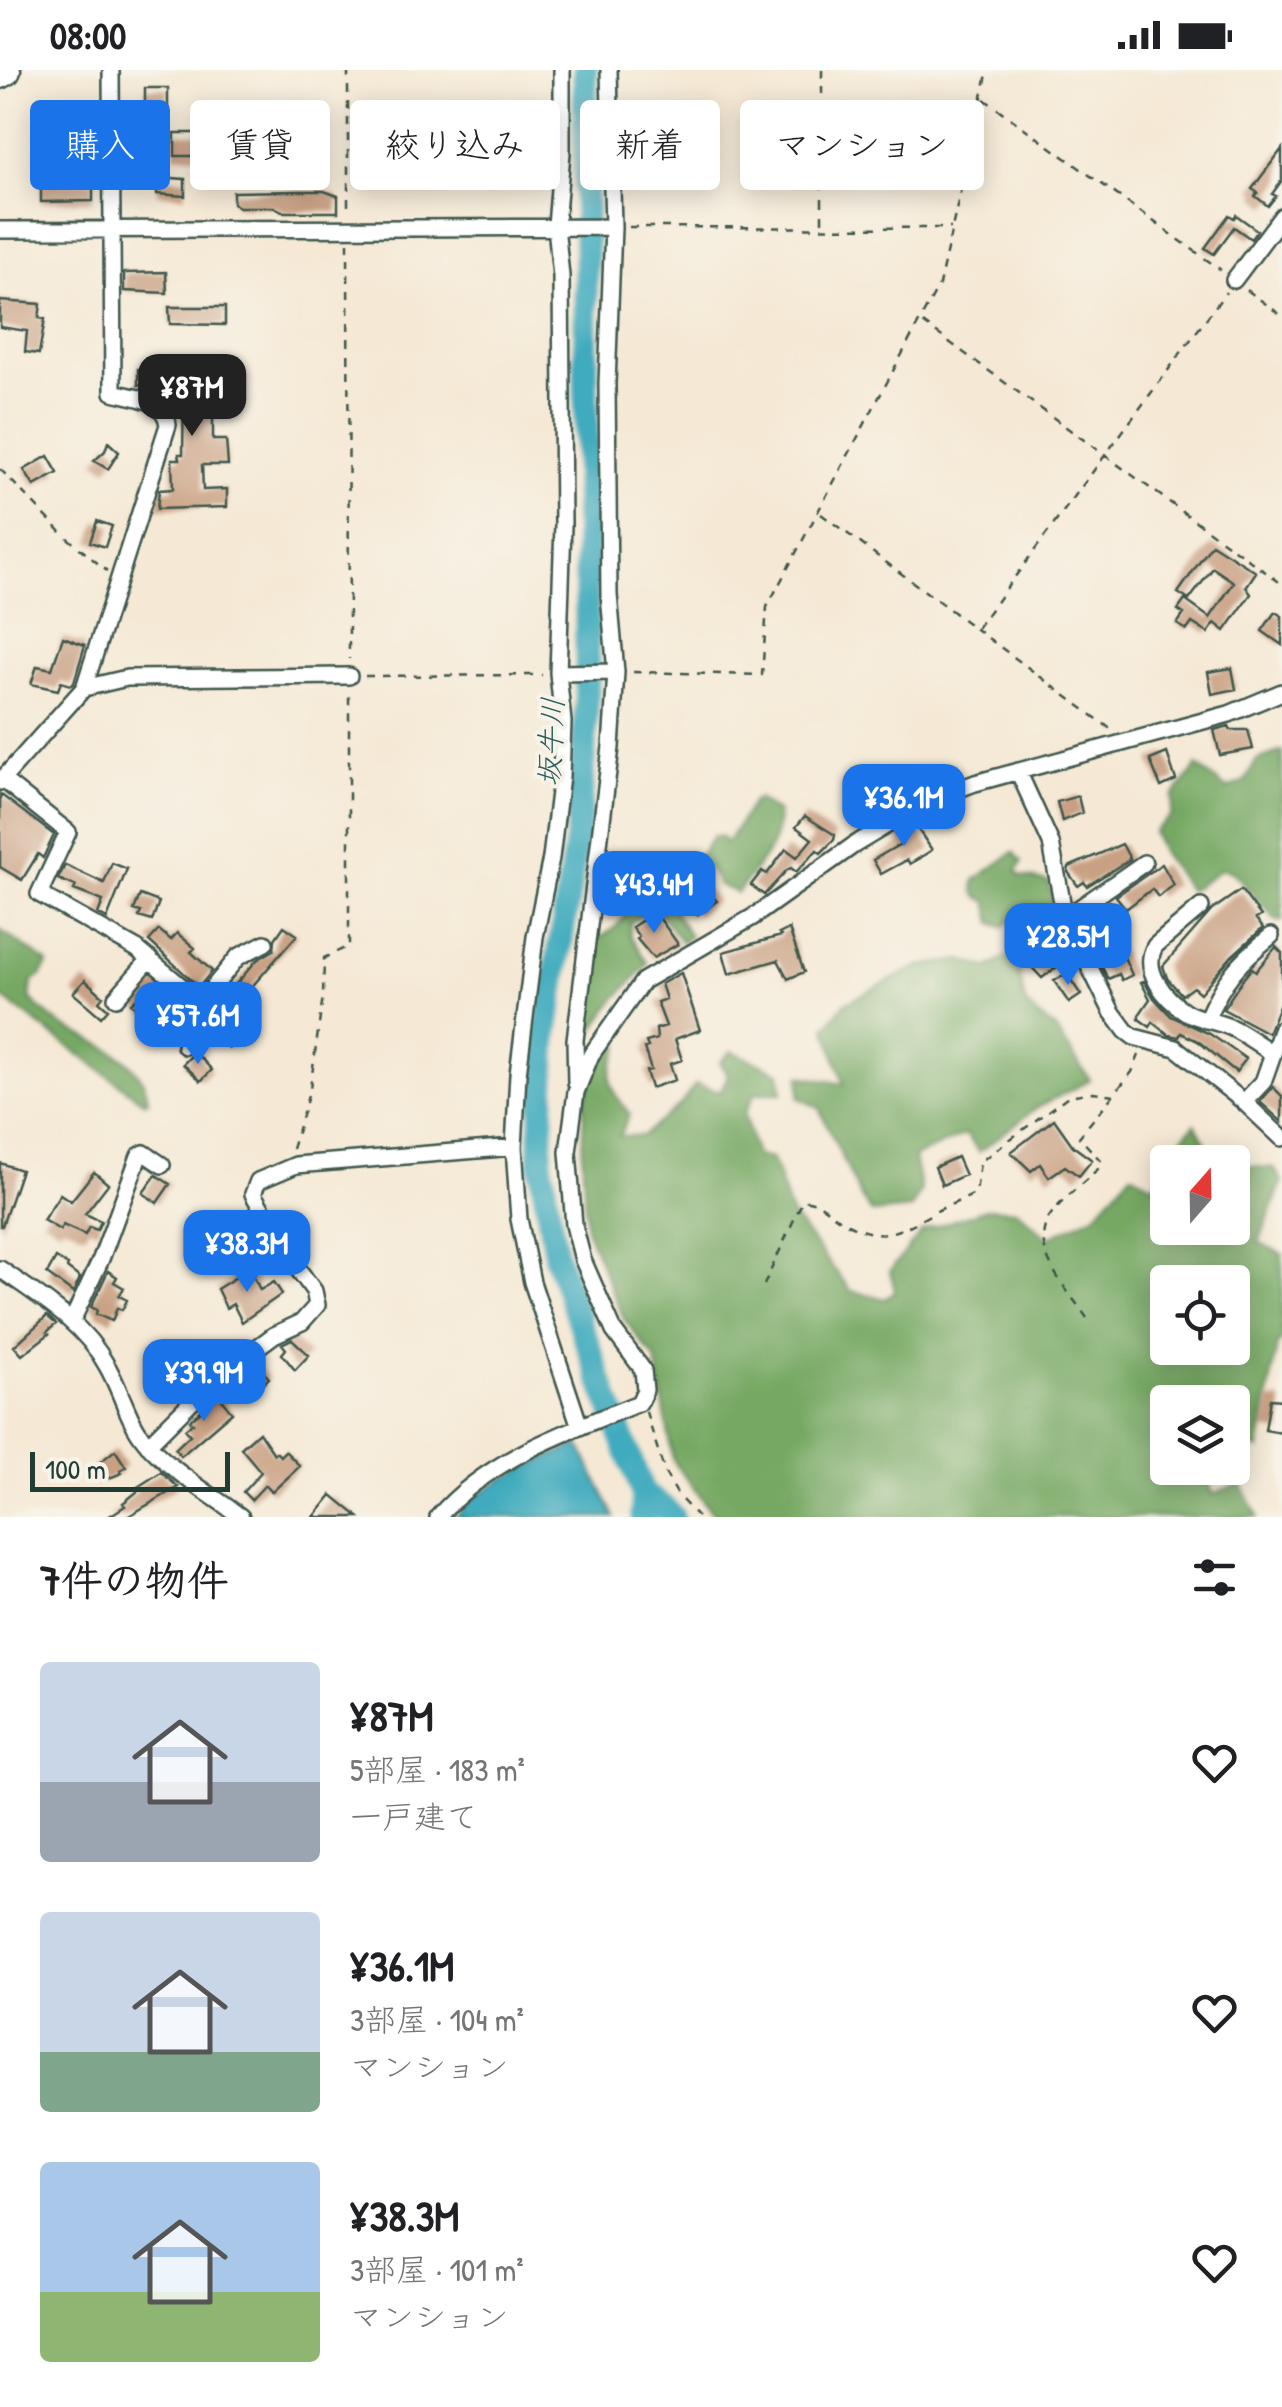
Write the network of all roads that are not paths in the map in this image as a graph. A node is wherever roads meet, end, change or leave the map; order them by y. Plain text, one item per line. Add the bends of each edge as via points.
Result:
1 (111, 70) edge
2 (562, 70) edge
3 (609, 70) edge
4 (1282, 216) edge
5 (556, 226) junction
6 (613, 227) junction
7 (111, 229) junction
8 (0, 230) edge
9 (1234, 280) road end
10 (610, 672) junction
11 (563, 673) junction
12 (349, 676) road end
13 (84, 688) junction
14 (1282, 692) edge
15 (1018, 772) junction
16 (1, 780) edge
17 (1144, 863) dead end
18 (1201, 907) dead end
19 (1066, 918) junction
20 (1271, 936) dead end
21 (265, 943) dead end
22 (150, 959) junction
23 (116, 998) dead end
24 (201, 1002) junction
25 (1206, 1020) junction
26 (1282, 1028) edge
27 (184, 1046) dead end
28 (1273, 1054) junction
29 (576, 1092) junction
30 (1244, 1102) junction
31 (1282, 1138) edge
32 (514, 1147) junction
33 (162, 1165) dead end
34 (0, 1269) edge
35 (72, 1321) junction
36 (588, 1424) junction
37 (148, 1445) junction
38 (241, 1517) edge
39 (438, 1517) edge

1 - 7 street
2 - 5 street
3 - 6 street
4 - 9 street
5 - 6 street
5 - 7 street
5 - 11 street via 562,276
6 - 10 street
7 - 8 street
7 - 13 street via 113,392 156,404 168,425
10 - 11 street
10 - 29 street via 609,766 575,1040
11 - 32 street via 561,776 535,937
12 - 13 street via 128,678
13 - 16 street
14 - 15 street via 1230,714
15 - 19 street via 1051,843
15 - 29 street via 903,814 753,918 651,974 591,1055
16 - 22 street via 68,832 39,894
17 - 19 street
18 - 25 street via 1151,954 1159,988
19 - 30 street via 1126,1031 1176,1048
20 - 25 street via 1220,986
21 - 24 street via 238,958
22 - 23 street
22 - 24 street
24 - 27 street via 212,1012
25 - 28 street
26 - 28 street
28 - 30 street via 1263,1082
29 - 36 street via 568,1152 574,1225 614,1330 644,1370 645,1390 633,1406
30 - 31 street
32 - 36 street via 518,1219 532,1282
32 - 37 street via 292,1166 258,1181 253,1194 317,1306 213,1380
33 - 35 street via 139,1156
34 - 35 street
35 - 37 street via 108,1366
36 - 39 street via 485,1476
37 - 38 street

